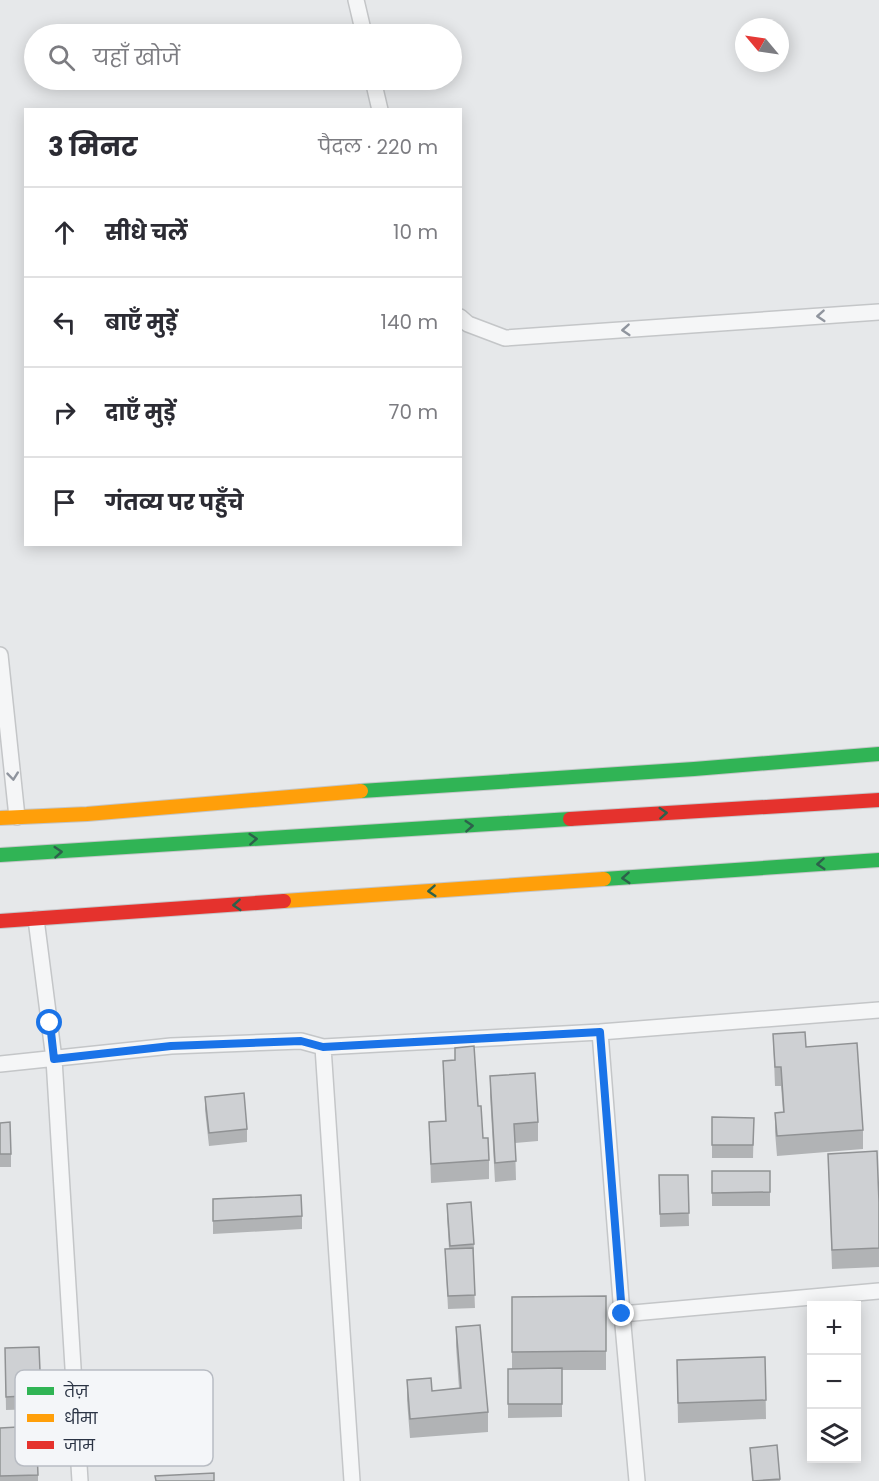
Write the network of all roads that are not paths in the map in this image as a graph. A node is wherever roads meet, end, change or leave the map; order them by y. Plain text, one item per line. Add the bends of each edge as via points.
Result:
1 (356, 0) edge
2 (361, 24) edge
3 (375, 90) edge
4 (380, 108) edge
5 (879, 312) edge
6 (462, 319) edge
7 (0, 655) edge
8 (879, 754) edge
9 (879, 800) edge
10 (17, 816) junction
11 (0, 818) edge
12 (0, 855) edge
13 (879, 860) edge
14 (36, 919) junction
15 (0, 921) edge
16 (879, 1010) edge
17 (600, 1032) junction
18 (323, 1047) junction
19 (54, 1059) junction
20 (0, 1064) edge
21 (879, 1291) edge
22 (622, 1314) junction
23 (73, 1370) edge
24 (79, 1466) edge
25 (80, 1481) edge
26 (352, 1481) edge
27 (637, 1481) edge

1 - 2 lane
3 - 4 lane
5 -> 6 lane via 505,338
7 -> 10 lane
8 - 10 street via 87,814
12 -> 9 street
10 - 11 street
13 -> 14 street
14 - 15 street
14 - 19 lane
16 - 17 lane
17 - 18 lane
17 - 22 lane
18 - 19 lane via 301,1041 171,1046
18 - 26 lane
19 - 20 lane
19 - 23 lane
21 - 22 lane
22 - 27 lane
24 - 25 lane

